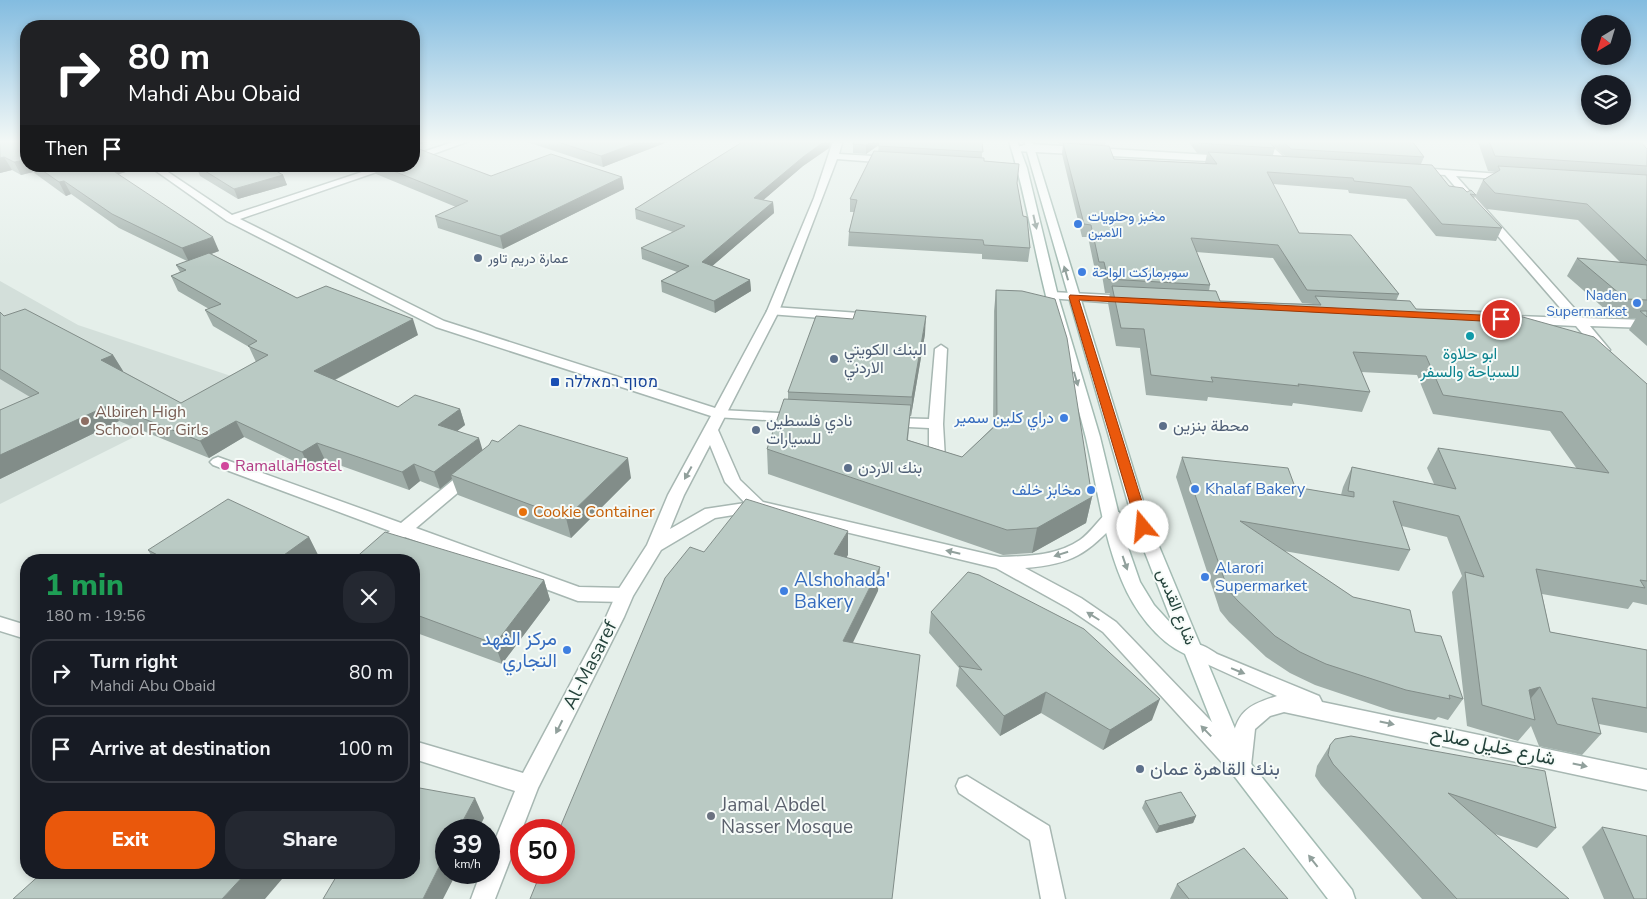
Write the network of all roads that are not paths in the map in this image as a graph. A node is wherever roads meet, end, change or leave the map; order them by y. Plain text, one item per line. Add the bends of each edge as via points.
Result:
1 (178, 183) edge
2 (339, 183) edge
3 (824, 183) edge
4 (1027, 183) edge
5 (1030, 183) edge
6 (1457, 183) edge
7 (231, 219) junction
8 (1052, 296) junction
9 (1073, 297) junction
10 (1143, 301) edge
11 (774, 311) junction
12 (891, 319) edge
13 (1499, 319) edge
14 (1578, 323) junction
15 (1647, 324) edge
16 (941, 349) dead end
17 (1610, 357) edge
18 (720, 414) junction
19 (809, 418) edge
20 (877, 422) edge
21 (936, 424) junction
22 (711, 431) junction
23 (937, 458) edge
24 (218, 462) dead end
25 (480, 466) edge
26 (758, 506) junction
27 (1113, 516) junction
28 (403, 530) junction
29 (655, 546) junction
30 (374, 554) edge
31 (1000, 563) junction
32 (624, 595) junction
33 (0, 624) edge
34 (20, 630) edge
35 (1194, 650) junction
36 (1339, 713) junction
37 (420, 752) edge
38 (1240, 766) junction
39 (1647, 780) edge
40 (528, 786) junction
41 (967, 786) dead end
42 (483, 899) edge
43 (1053, 899) edge
44 (1343, 899) edge

1 - 7 street
2 - 7 street
3 - 11 street, Al-Masaref
4 -> 8 street
9 -> 5 street, شارع القدس
6 - 14 street
7 - 18 street via 440,324
8 - 9 street
8 -> 27 street
9 - 10 street
9 - 35 street, شارع القدس via 1143,527
11 - 12 street
11 - 18 street, Al-Masaref
13 - 14 street
14 - 15 street
14 - 17 street
16 - 21 street
18 - 19 street
18 - 22 street, Al-Masaref
20 - 21 street
21 - 23 street
22 - 26 street via 733,482
22 -> 29 street, Al-Masaref via 676,495
24 - 28 street
25 - 28 street
26 - 29 street, Al-Masaref via 711,513
31 -> 26 street, Al-Masaref
27 -> 31 street via 1085,544 1064,554 1031,563
27 -> 35 street via 1131,582 1148,610 1177,642
28 - 30 street
28 - 32 street via 578,594
29 - 32 street, Al-Masaref
38 -> 31 street via 1137,656 1125,639 1061,596
32 -> 40 street, Al-Masaref
33 - 34 street
35 -> 36 street via 1210,660
35 - 38 street, شارع القدس
36 - 38 street via 1284,704 1263,709 1245,725
36 -> 39 street, شارع خليل صلاح
37 - 40 street
44 -> 38 street, شارع القدس
40 - 42 street, Al-Masaref
41 - 43 street via 1041,834

